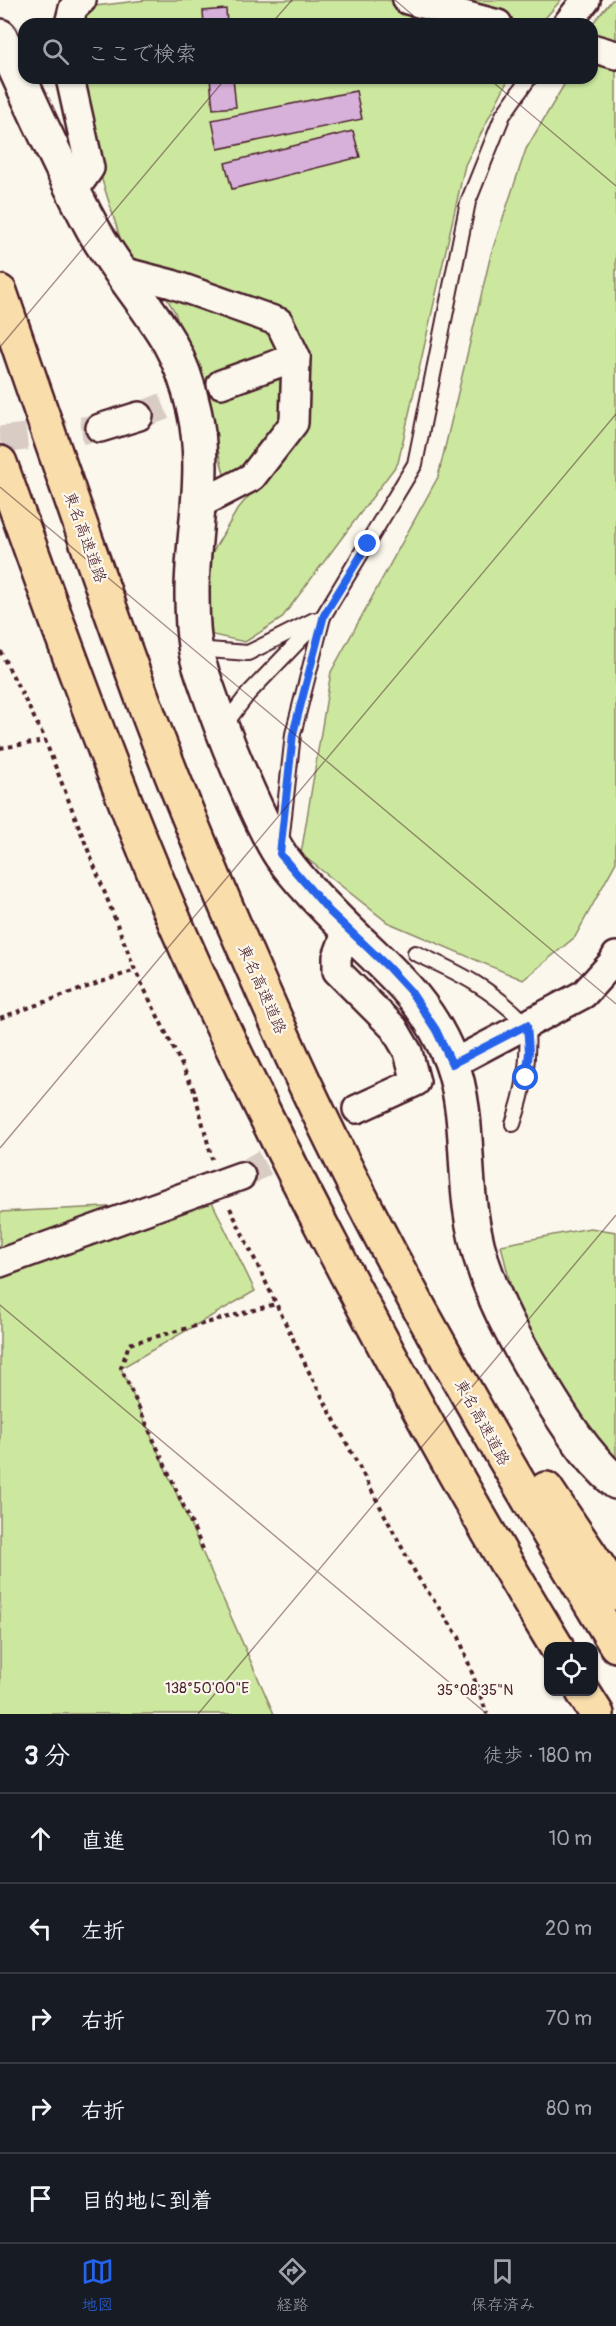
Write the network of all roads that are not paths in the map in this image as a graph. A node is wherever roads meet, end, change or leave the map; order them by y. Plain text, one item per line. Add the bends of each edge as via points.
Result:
1 (82, 0) edge
2 (407, 0) edge
3 (586, 0) edge
4 (70, 18) edge
5 (475, 18) edge
6 (572, 18) edge
7 (0, 36) edge
8 (598, 50) edge
9 (616, 55) edge
10 (18, 74) edge
11 (23, 84) edge
12 (71, 84) edge
13 (525, 84) edge
14 (74, 191) junction
15 (118, 270) junction
16 (0, 292) edge
17 (296, 357) junction
18 (221, 384) tunnel mouth
19 (139, 416) tunnel mouth
20 (100, 428) tunnel mouth
21 (0, 463) edge
22 (198, 505) junction
23 (324, 615) junction
24 (195, 649) junction
25 (221, 729) junction
26 (280, 854) junction
27 (347, 930) junction
28 (415, 952) dead end
29 (616, 956) edge
30 (527, 1025) junction
31 (452, 1064) junction
32 (357, 1109) tunnel mouth
33 (513, 1124) dead end
34 (230, 1180) tunnel mouth
35 (0, 1263) edge
36 (404, 1282) junction
37 (616, 1482) edge
38 (488, 1534) junction
39 (616, 1593) edge
40 (553, 1642) edge
41 (616, 1645) edge
42 (544, 1648) edge
43 (568, 1696) edge
44 (586, 1696) edge
45 (578, 1714) edge
46 (597, 1714) edge

1 - 4 street via 73,8
2 - 5 street
3 - 6 street
7 - 10 street
8 - 9 street
11 - 14 street
12 - 14 street via 90,168
13 - 23 lane via 503,116 468,202 415,464
14 - 15 street
15 - 17 street via 172,284 279,322
15 - 22 street via 157,322 182,368 198,428
16 - 36 highway, 東名高速道路 via 150,717 212,873 292,1057
17 - 18 street
17 - 22 street via 294,423 252,477
19 - 20 street
21 - 38 highway via 82,694 169,908 271,1130 409,1394
22 - 24 street via 192,587
23 - 24 lane via 248,653
23 - 25 lane via 248,694
23 - 26 lane via 293,734
24 - 25 street
25 - 26 street
26 - 27 street
27 - 31 street via 411,992
27 - 32 street via 337,957 337,971 394,1028 408,1052 416,1082
28 - 30 lane via 487,989
29 - 30 street via 584,993
30 - 31 street
30 - 33 lane via 526,1078
31 - 37 street via 464,1128 475,1243 490,1290 570,1430
34 - 35 street
36 - 39 highway
36 - 41 highway, 東名高速道路 via 516,1480
38 - 40 highway
38 - 42 highway
43 - 45 highway
44 - 46 highway

